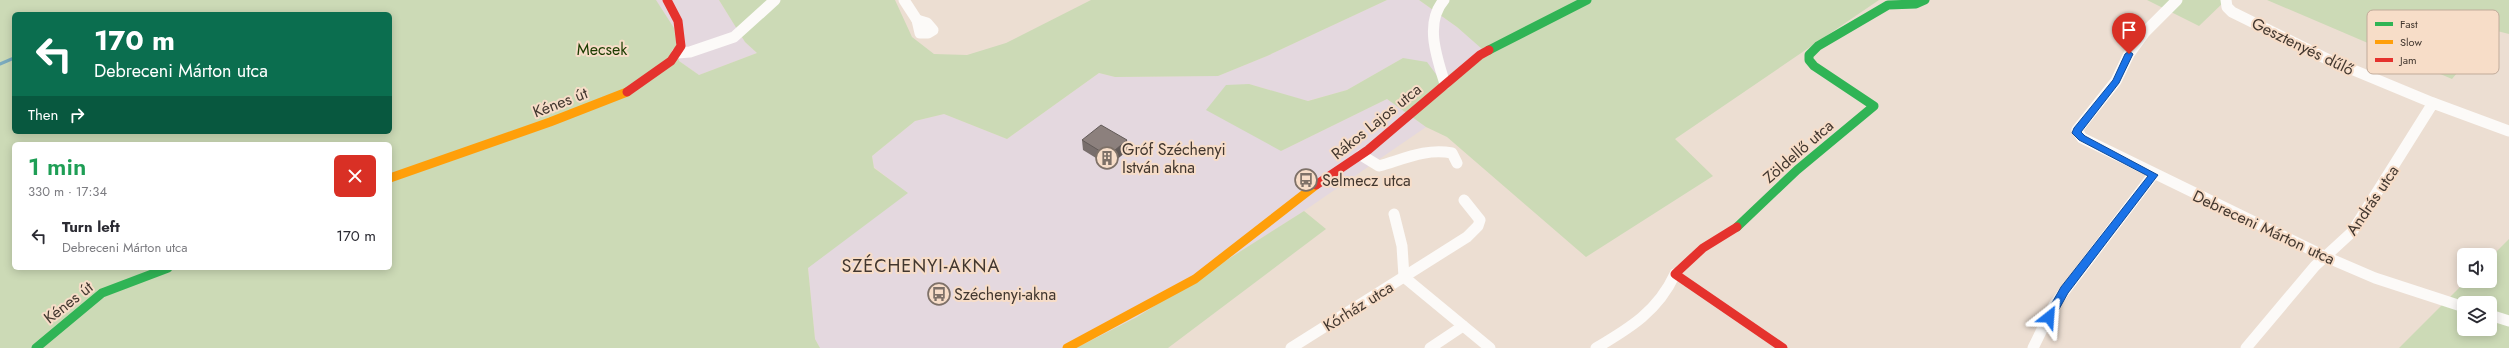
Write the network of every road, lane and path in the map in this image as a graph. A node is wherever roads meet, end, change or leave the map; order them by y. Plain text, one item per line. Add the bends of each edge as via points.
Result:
1 (668, 0) edge
2 (776, 0) edge
3 (904, 0) edge
4 (1444, 0) edge
5 (1586, 0) edge
6 (1926, 0) edge
7 (2177, 0) edge
8 (2226, 0) edge
9 (917, 20) dead end
10 (677, 53) junction
11 (1445, 84) junction
12 (2433, 103) junction
13 (2509, 131) edge
14 (1361, 155) junction
15 (1457, 163) dead end
16 (2153, 175) junction
17 (392, 177) edge
18 (1464, 200) dead end
19 (1394, 214) dead end
20 (2326, 257) junction
21 (163, 270) edge
22 (1675, 274) junction
23 (1404, 277) junction
24 (2457, 305) edge
25 (2497, 317) edge
26 (2509, 321) edge
27 (1463, 326) junction
28 (36, 348) edge
29 (1067, 348) edge
30 (1291, 348) edge
31 (1430, 348) edge
32 (1490, 348) edge
33 (1596, 348) edge
34 (1783, 348) edge
35 (2033, 348) edge
36 (2246, 348) edge

1 - 10 street via 681,34 681,46
2 - 10 street via 734,37 690,52
3 - 9 street
4 - 11 street via 1438,4 1435,15 1434,48
5 - 11 street, Rákos Lajos utca via 1482,54
6 - 22 street, Zöldellő utca via 1916,4 1888,5 1818,46 1809,54 1809,60 1814,66 1874,106 1755,208 1741,225 1715,238 1689,258
7 - 16 street, Debreceni Márton utca via 2145,32 2129,54 2116,81 2077,130 2082,138
8 - 12 street, Gesztenyés dűlő via 2227,8 2232,12 2375,80
10 - 17 street, Kénes út via 659,71 627,92
11 - 14 street, Rákos Lajos utca
12 - 13 street
12 - 20 street, András utca via 2366,213 2352,232
14 - 15 street via 1379,166 1423,151 1438,149 1452,153
14 - 29 street, Rákos Lajos utca via 1299,197 1195,279
16 - 20 street, Debreceni Márton utca
16 - 35 street via 2054,305
18 - 23 street via 1480,220 1478,226 1468,237
19 - 23 street via 1402,246
20 - 24 street, Debreceni Márton utca via 2375,278
20 - 36 street, András utca via 2315,266
21 - 28 street, Kénes út via 102,293
22 - 33 street via 1667,291 1634,326
22 - 34 street
23 - 27 street
23 - 30 street, Kórház utca
25 - 26 street
27 - 31 street
27 - 32 street

